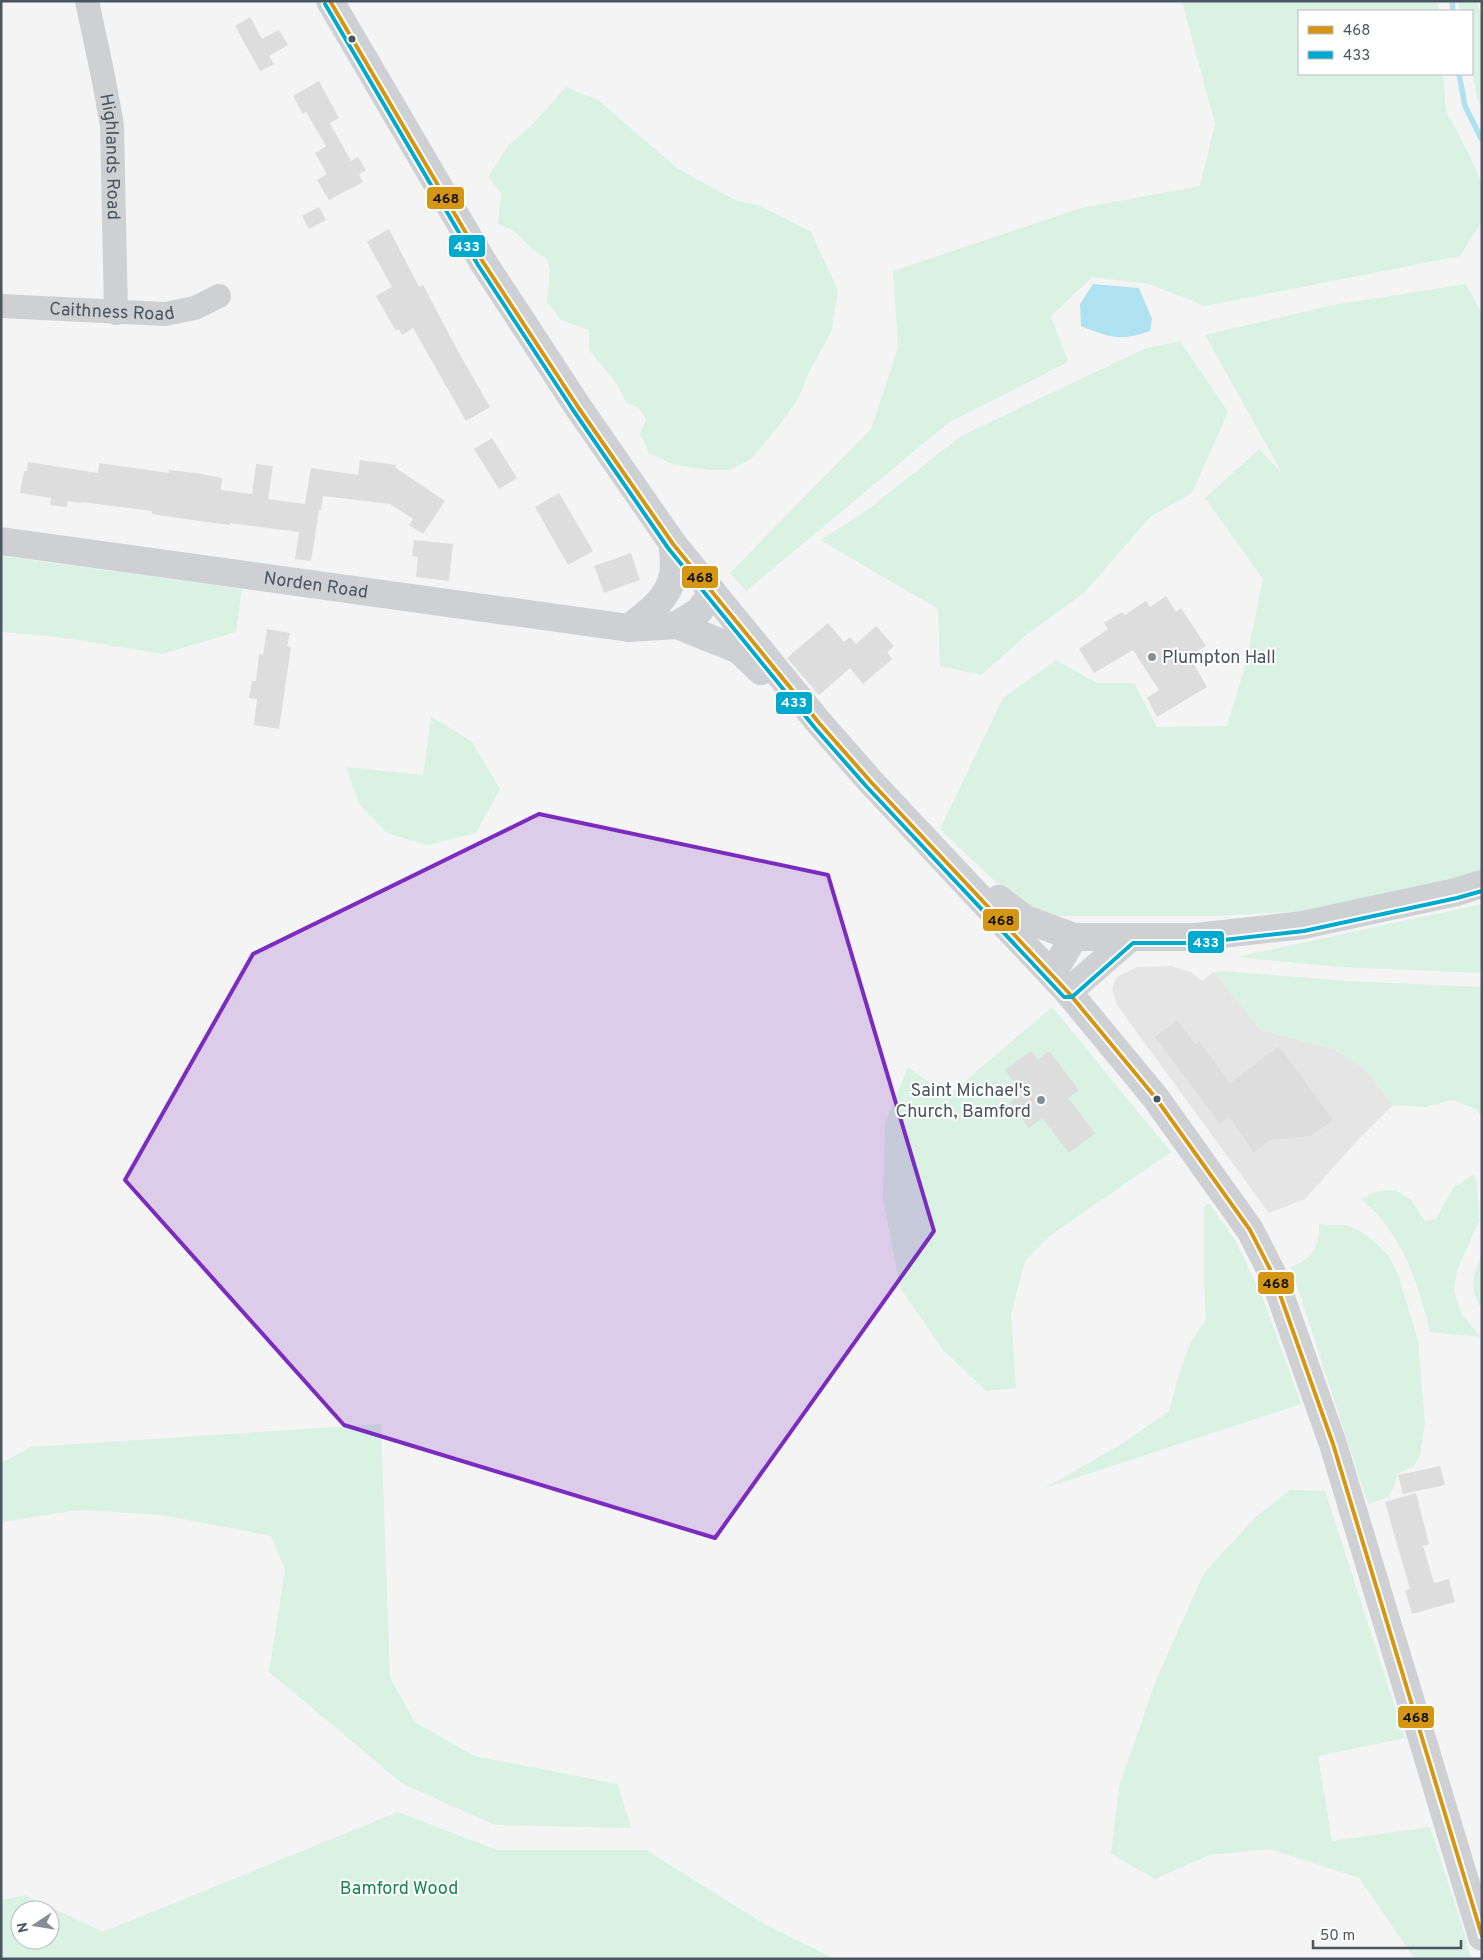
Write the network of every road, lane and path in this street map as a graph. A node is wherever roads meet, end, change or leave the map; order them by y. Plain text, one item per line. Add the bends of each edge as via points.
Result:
1 (87, 1) edge
2 (330, 1) edge
3 (219, 296) dead end
4 (1, 306) edge
5 (116, 313) junction
6 (1, 541) edge
7 (673, 544) junction
8 (708, 588) junction
9 (677, 625) junction
10 (629, 628) junction
11 (820, 724) junction
12 (911, 825) junction
13 (1482, 884) edge
14 (1074, 937) junction
15 (1131, 937) junction
16 (1060, 983) junction
17 (1482, 1937) edge

1 - 5 street, Highlands Road via 112,125
2 - 7 main road via 483,262
3 - 5 street, Caithness Road via 195,308 165,314
4 - 5 street, Caithness Road
6 - 10 main road, Norden Road
7 - 8 main road
7 - 10 main road via 674,575 668,590 657,605
8 - 9 main road, Norden Road via 698,612
8 - 10 main road
8 - 11 main road
9 - 10 main road, Norden Road
9 - 11 main road via 739,650
11 - 12 main road
12 - 14 main road via 936,837 984,885 1025,919
12 - 16 main road
13 - 15 main road via 1304,925 1196,937
14 - 15 main road
14 - 16 main road
15 - 16 main road
16 - 17 main road via 1155,1098 1250,1230 1274,1275 1333,1444

